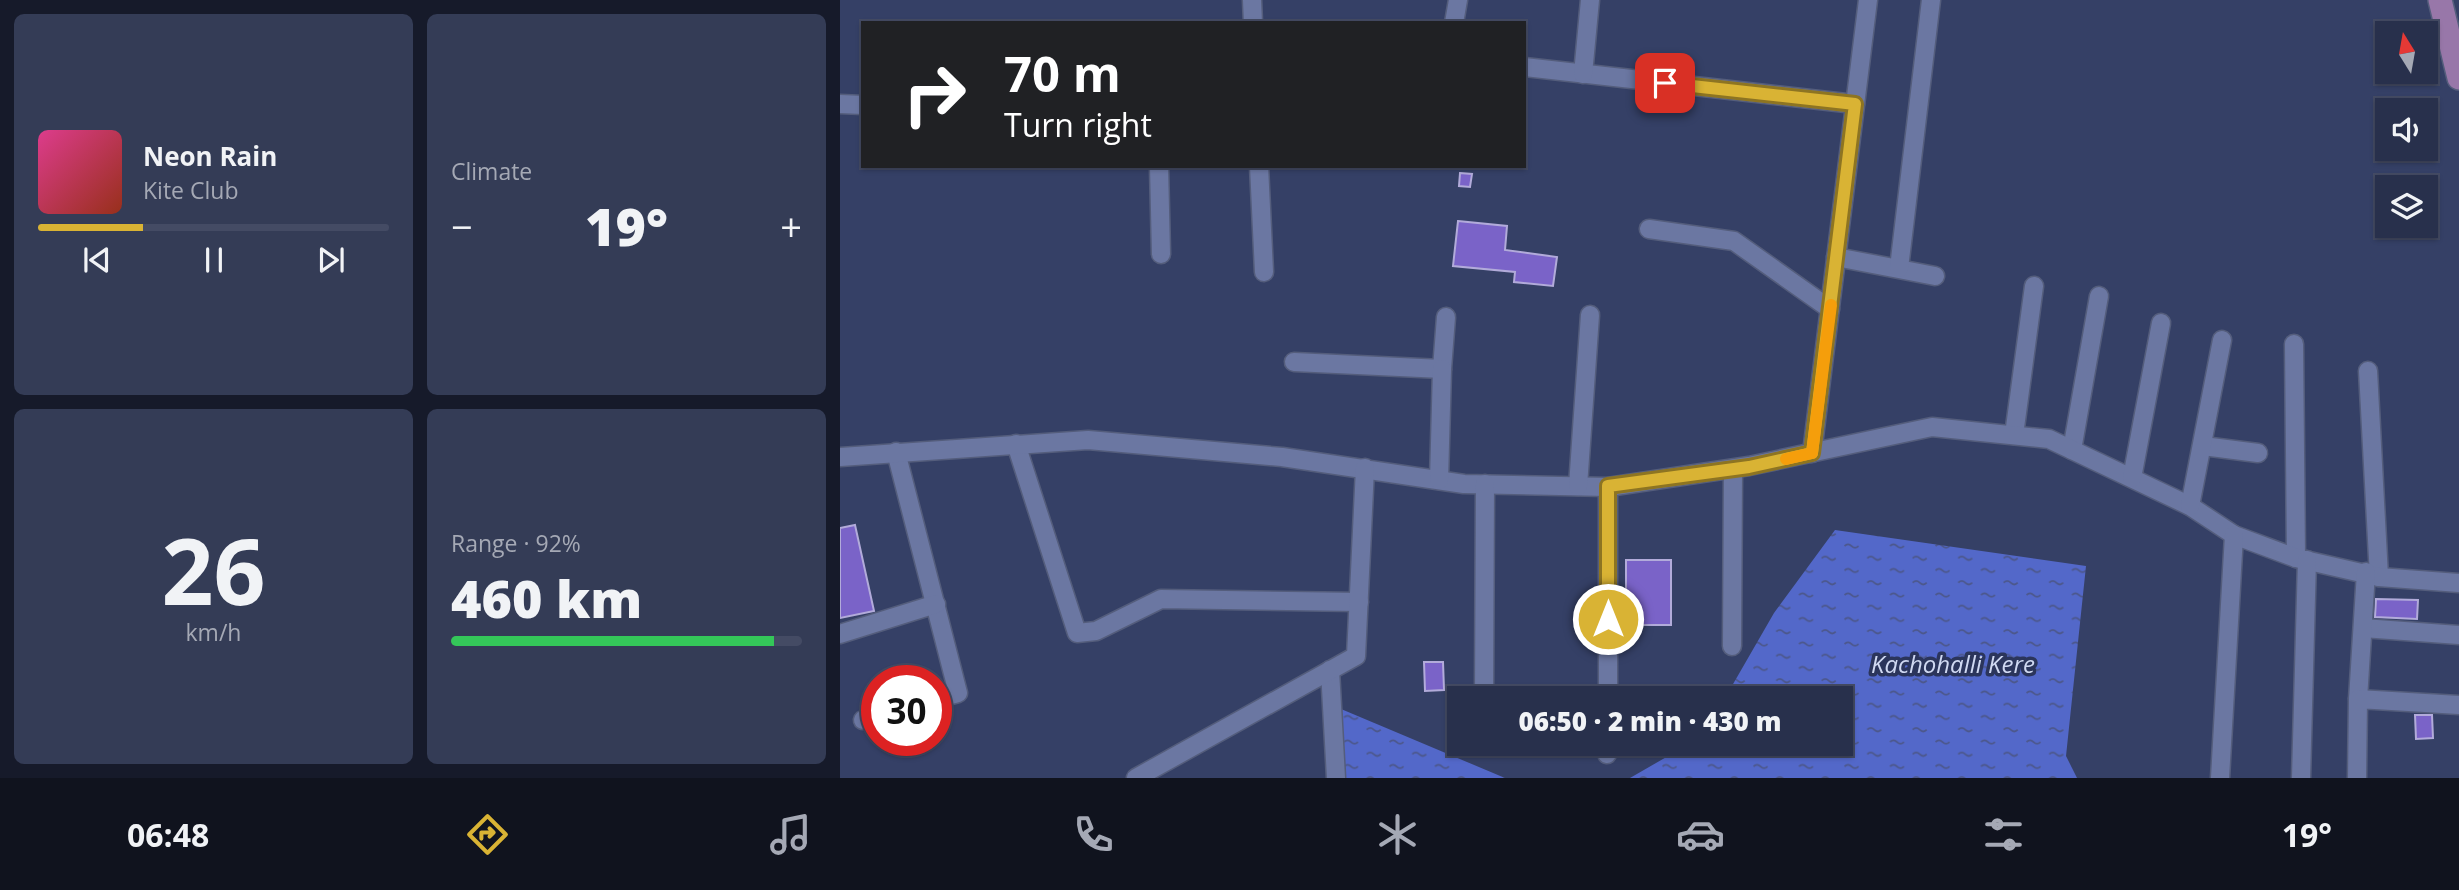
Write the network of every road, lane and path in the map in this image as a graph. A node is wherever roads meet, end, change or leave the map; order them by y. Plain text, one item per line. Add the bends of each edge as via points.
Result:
1 (1458, 0) edge
2 (1590, 0) edge
3 (1868, 0) edge
4 (1931, 0) edge
5 (2440, 0) edge
6 (1253, 1) edge
7 (1253, 21) edge
8 (1454, 21) edge
9 (1526, 67) edge
10 (1583, 74) junction
11 (2459, 78) edge
12 (840, 104) edge
13 (1855, 104) junction
14 (861, 105) edge
15 (1159, 168) edge
16 (1259, 168) edge
17 (1649, 229) dead end
18 (1161, 254) dead end
19 (1836, 257) junction
20 (1899, 268) junction
21 (1264, 272) dead end
22 (1935, 276) dead end
23 (2034, 286) dead end
24 (2099, 296) dead end
25 (1830, 309) junction
26 (1590, 315) dead end
27 (1446, 317) dead end
28 (2161, 323) dead end
29 (2222, 340) dead end
30 (2294, 344) dead end
31 (1294, 362) dead end
32 (1442, 369) junction
33 (2368, 371) dead end
34 (2014, 435) junction
35 (1016, 444) junction
36 (2203, 446) junction
37 (2072, 450) junction
38 (896, 452) junction
39 (1812, 453) junction
40 (2258, 453) dead end
41 (840, 457) edge
42 (1366, 468) junction
43 (1733, 469) junction
44 (2132, 478) junction
45 (1439, 480) junction
46 (1485, 484) junction
47 (1578, 486) junction
48 (1608, 486) junction
49 (2190, 506) junction
50 (2234, 535) junction
51 (2301, 559) junction
52 (2373, 574) junction
53 (2459, 583) edge
54 (1359, 601) junction
55 (936, 604) junction
56 (2363, 628) junction
57 (840, 635) edge
58 (2459, 635) edge
59 (1731, 646) dead end
60 (951, 665) edge
61 (952, 669) edge
62 (1330, 670) junction
63 (1484, 686) edge
64 (1608, 686) edge
65 (952, 695) edge
66 (2358, 699) junction
67 (2459, 705) edge
68 (1136, 778) edge
69 (1336, 778) edge
70 (2220, 778) edge
71 (2301, 778) edge
72 (2357, 778) edge

1 - 8 street
2 - 10 street
3 - 13 street
4 - 20 street
5 - 11 main road
6 - 7 street
9 - 10 street
10 - 13 street
12 - 14 street
13 - 19 street
15 - 18 street
16 - 21 street
17 - 25 street via 1734,241
19 - 20 street
19 - 25 street
20 - 22 street
23 - 34 street
24 - 37 street
25 - 39 street
26 - 47 street
27 - 32 street
28 - 44 street
29 - 36 street
30 - 51 street
31 - 32 street
32 - 45 street
33 - 52 street
34 - 37 street via 2049,439
34 - 39 street via 1932,427
35 - 38 street
35 - 42 street via 1088,440
35 - 54 street via 1077,633 1096,631 1161,599
36 - 40 street
36 - 49 street
37 - 44 street
38 - 41 street
38 - 55 street
39 - 43 street
42 - 45 street
42 - 54 street
43 - 48 street
43 - 59 street
44 - 49 street
45 - 46 street
46 - 47 street
46 - 63 street
47 - 48 street
48 - 64 street
49 - 50 street
50 - 51 street
50 - 70 street
51 - 52 street
51 - 71 street
52 - 53 street
52 - 56 street
54 - 62 street via 1356,656
55 - 57 street
55 - 60 street
56 - 58 street
56 - 66 street
61 - 65 street via 958,693
62 - 68 street
62 - 69 street
66 - 67 street
66 - 72 street

